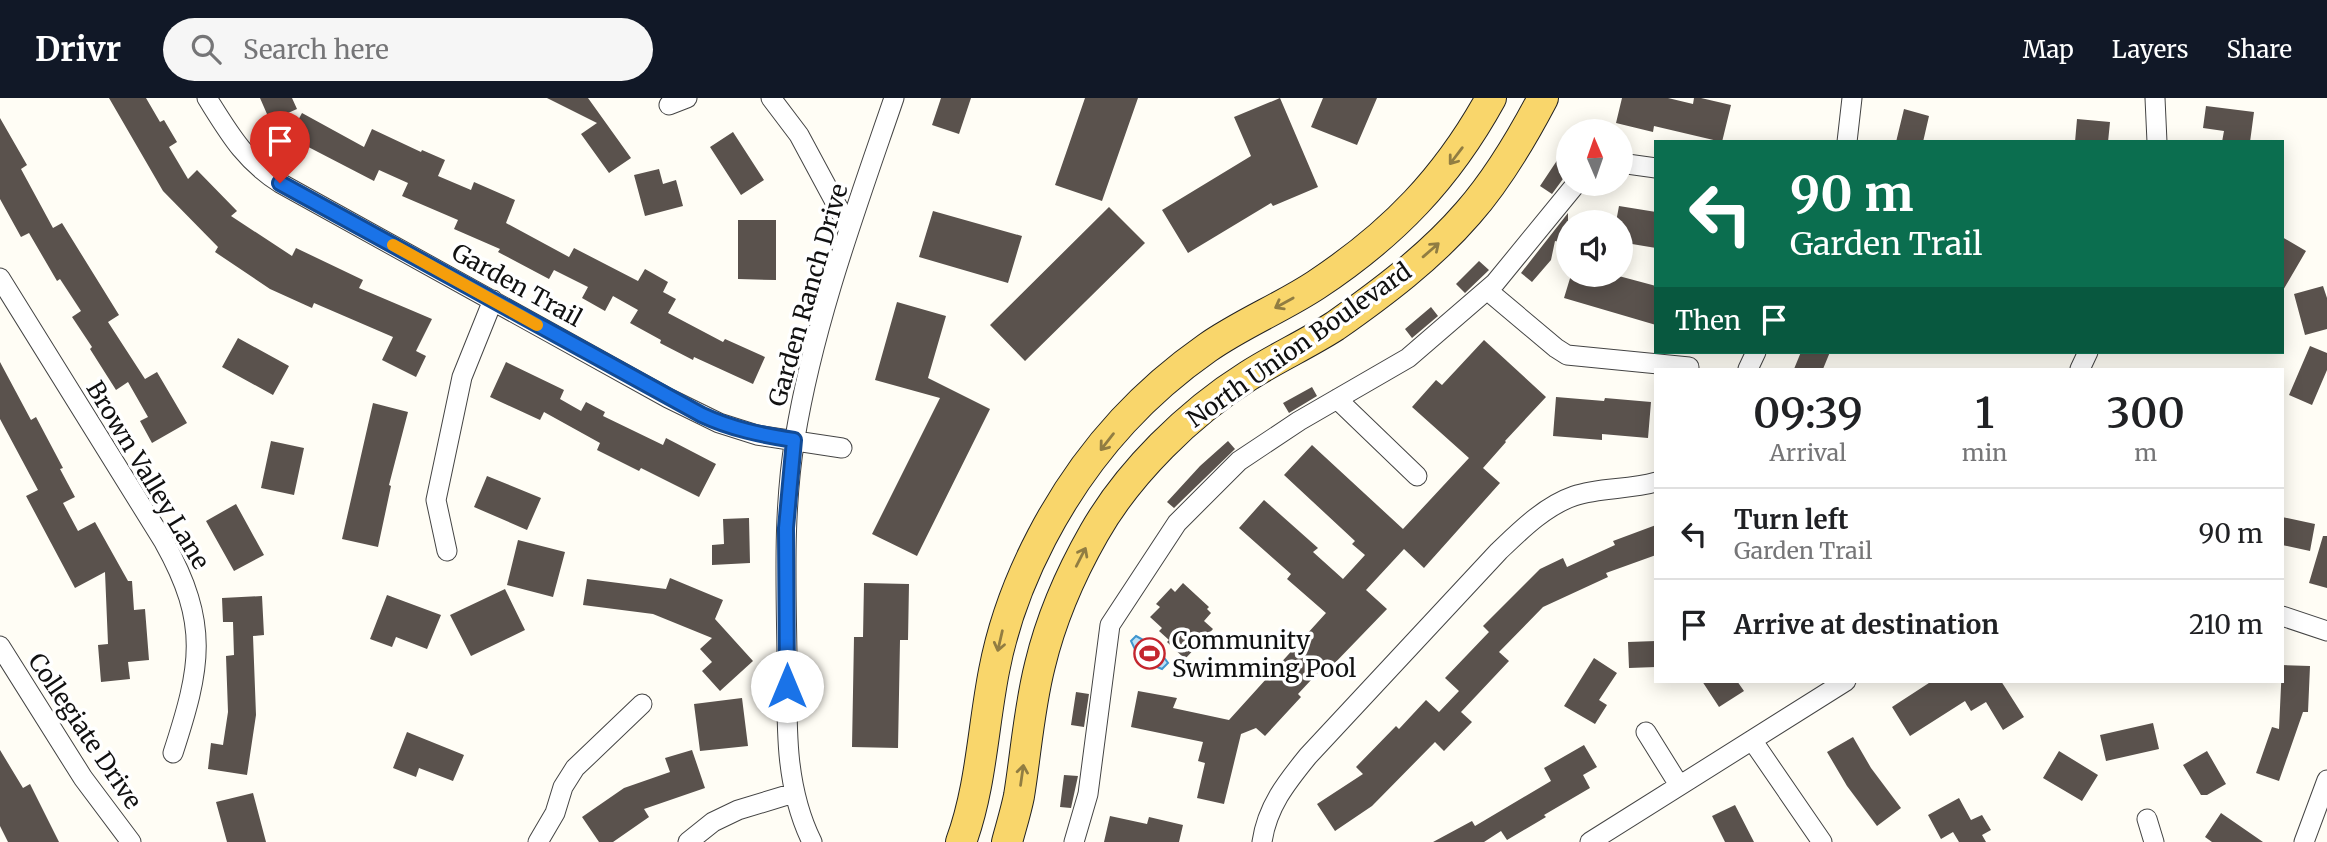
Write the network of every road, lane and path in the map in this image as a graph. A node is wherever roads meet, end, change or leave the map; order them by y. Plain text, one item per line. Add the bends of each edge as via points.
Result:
1 (207, 98) edge
2 (771, 98) edge
3 (894, 98) edge
4 (1491, 98) edge
5 (1542, 98) edge
6 (1852, 98) edge
7 (2155, 98) edge
8 (1847, 140) edge
9 (2157, 140) edge
10 (1633, 165) edge
11 (1654, 168) edge
12 (1566, 196) edge
13 (849, 228) junction
14 (0, 278) edge
15 (1488, 290) junction
16 (494, 300) junction
17 (1689, 367) dead end
18 (1337, 400) junction
19 (794, 440) junction
20 (842, 449) dead end
21 (1416, 476) dead end
22 (1654, 482) edge
23 (447, 551) dead end
24 (2284, 617) edge
25 (2327, 631) edge
26 (0, 646) edge
27 (1843, 683) edge
28 (642, 704) dead end
29 (1646, 732) dead end
30 (1752, 740) junction
31 (173, 752) dead end
32 (2327, 780) edge
33 (1679, 785) junction
34 (794, 793) junction
35 (2147, 819) dead end
36 (131, 842) edge
37 (538, 842) edge
38 (688, 842) edge
39 (812, 842) edge
40 (961, 842) edge
41 (1007, 842) edge
42 (1074, 842) edge
43 (1262, 842) edge
44 (1590, 842) edge
45 (1822, 842) edge
46 (2154, 842) edge
47 (2304, 842) edge

1 - 16 street, Garden Trail via 234,142 262,171
2 - 13 street via 799,135
3 - 13 street, Garden Ranch Drive
4 -> 40 main road, North Union Boulevard via 1461,150 1410,210 1344,266 1208,348 1169,378 1123,421 1075,483 1034,550 1002,630 974,797
41 -> 5 main road, North Union Boulevard via 1039,667 1051,626 1094,532 1123,491 1165,442 1209,404 1246,376 1332,327 1437,246 1500,171
6 - 8 street
7 - 9 street
10 - 11 street
12 - 15 street
13 - 19 street, Garden Ranch Drive via 807,375
14 - 31 street, Brown Valley Lane via 164,542 186,586 195,622 195,669
15 - 17 street via 1567,355
15 - 18 street via 1408,358
16 - 19 street, Garden Trail via 719,423
16 - 23 street via 461,377 436,500
18 - 21 street
18 - 42 street via 1239,461 1177,523 1111,625 1088,794
19 - 20 street, Garden Trail
19 - 34 street, Garden Ranch Drive via 786,580 787,738
22 - 43 street via 1574,496 1525,527 1308,756 1272,807
24 - 25 street
26 - 36 street, Collegiate Drive via 83,778
27 - 30 street
28 - 37 street via 575,768
29 - 33 street
30 - 33 street
30 - 45 street
32 - 47 street
33 - 44 street
34 - 38 street via 738,810
34 - 39 street, Garden Ranch Drive
35 - 46 street

